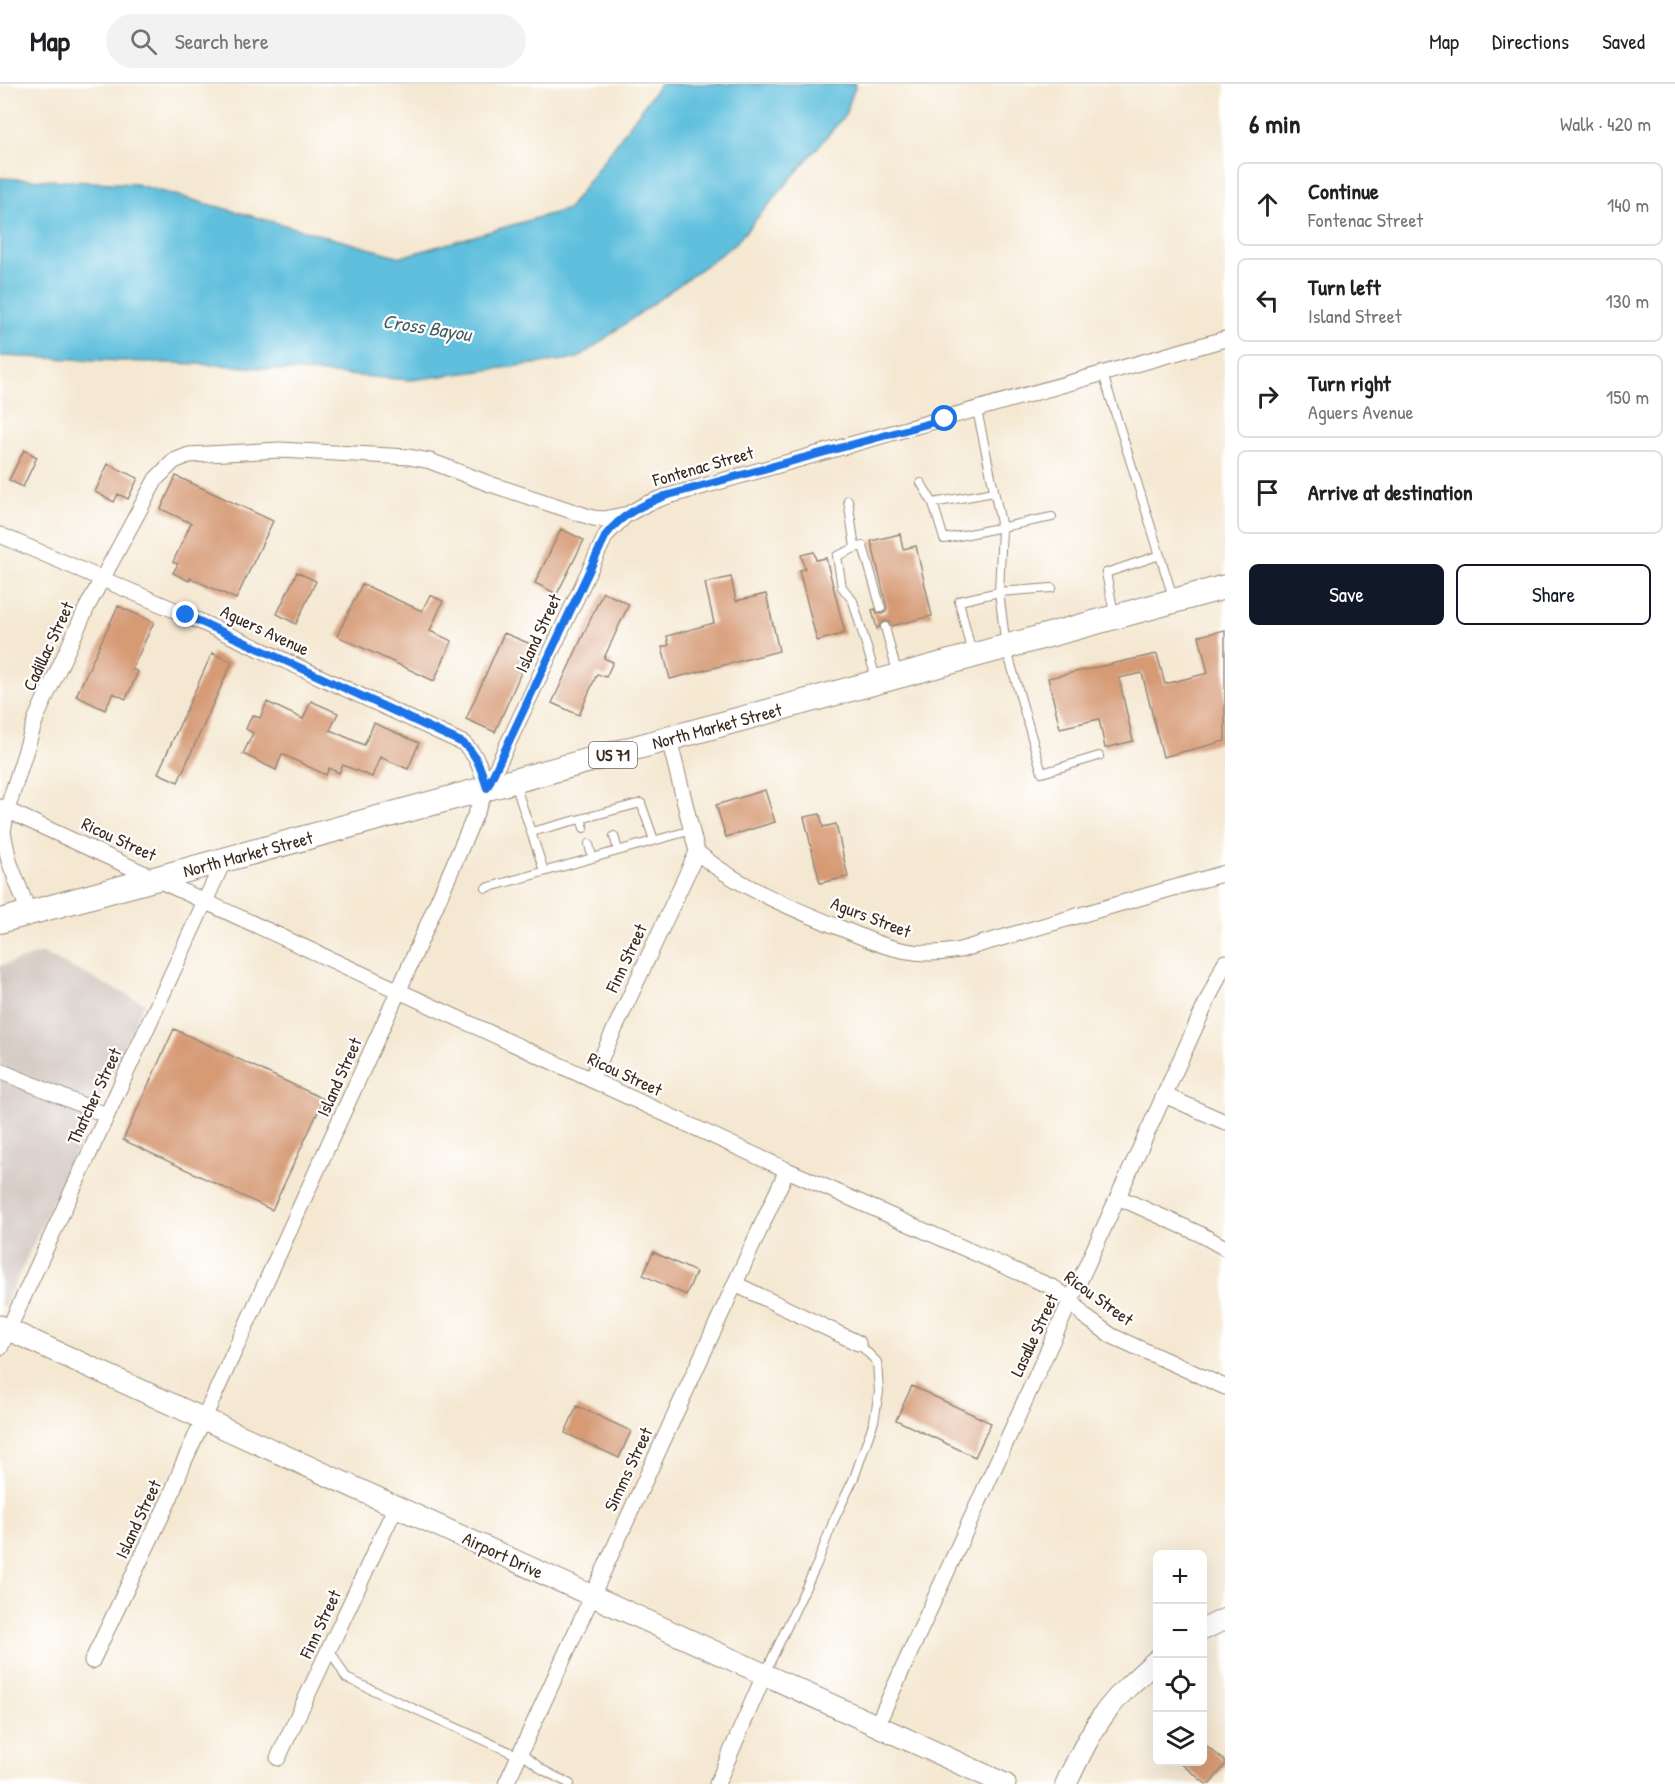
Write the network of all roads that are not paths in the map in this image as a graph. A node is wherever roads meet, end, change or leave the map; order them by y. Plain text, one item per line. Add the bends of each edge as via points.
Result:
1 (1225, 339) edge
2 (1103, 374) junction
3 (977, 410) junction
4 (189, 455) joint
5 (921, 483) dead end
6 (994, 492) junction
7 (848, 500) dead end
8 (933, 503) junction
9 (628, 514) junction
10 (1052, 517) dead end
11 (1002, 528) junction
12 (0, 535) edge
13 (855, 548) junction
14 (1160, 555) junction
15 (102, 580) junction
16 (1225, 587) edge
17 (1052, 588) dead end
18 (999, 591) junction
19 (1174, 601) junction
20 (881, 608) dead end
21 (1115, 617) junction
22 (885, 627) dead end
23 (1006, 647) junction
24 (973, 656) junction
25 (887, 679) junction
26 (669, 739) junction
27 (1099, 756) dead end
28 (515, 781) junction
29 (487, 788) junction
30 (4, 808) edge
31 (581, 819) junction
32 (584, 828) dead end
33 (692, 830) junction
34 (531, 832) junction
35 (614, 836) dead end
36 (654, 840) junction
37 (589, 844) dead end
38 (618, 850) junction
39 (697, 852) junction
40 (592, 857) junction
41 (224, 860) junction
42 (544, 871) junction
43 (1225, 873) edge
44 (157, 878) junction
45 (486, 888) dead end
46 (206, 901) junction
47 (29, 914) junction
48 (0, 921) edge
49 (1225, 962) edge
50 (399, 990) junction
51 (0, 1071) edge
52 (591, 1080) junction
53 (1164, 1095) junction
54 (106, 1115) junction
55 (1225, 1122) edge
56 (787, 1170) junction
57 (1118, 1197) junction
58 (1225, 1248) edge
59 (735, 1284) junction
60 (1071, 1300) junction
61 (3, 1335) edge
62 (858, 1342) joint
63 (1225, 1387) edge
64 (204, 1419) junction
65 (396, 1506) junction
66 (592, 1596) junction
67 (1225, 1620) edge
68 (1207, 1628) edge
69 (329, 1649) junction
70 (92, 1661) dead end
71 (1153, 1664) edge
72 (765, 1673) junction
73 (877, 1725) junction
74 (520, 1754) junction
75 (278, 1758) dead end
76 (506, 1784) edge
77 (570, 1784) edge
78 (717, 1784) edge
79 (1005, 1784) edge
80 (1066, 1784) edge

1 - 2 street, Fontenac Street
2 - 3 street, Fontenac Street
2 - 14 lane
3 - 6 lane
3 - 9 street, Fontenac Street via 665,496
4 - 9 street, Fontenac Street via 280,450 409,457 593,518 612,519
4 - 15 street, Cadillac Street via 174,461 156,479
5 - 8 lane
6 - 8 lane
6 - 11 lane
7 - 13 lane
8 - 11 lane via 944,539
9 - 29 street, Island Street via 606,535
10 - 11 lane
11 - 18 lane
12 - 15 street, Aguers Avenue
13 - 20 lane via 863,546
13 - 25 lane via 837,556 842,587 853,601
14 - 19 lane
14 - 21 lane via 1106,573
15 - 29 street, Aguers Avenue via 463,743 478,760
15 - 30 street, Cadillac Street via 36,718
16 - 19 main road, North Market Street / US 71
17 - 18 lane
18 - 23 lane
18 - 24 lane via 959,601
19 - 21 main road, North Market Street / US 71
21 - 23 main road, North Market Street / US 71
22 - 25 lane
23 - 24 main road, North Market Street / US 71
23 - 27 lane via 1042,773
24 - 25 main road, North Market Street / US 71
25 - 26 main road, North Market Street / US 71
26 - 28 main road, North Market Street / US 71
26 - 33 street
28 - 29 main road, North Market Street / US 71
28 - 34 lane
29 - 41 main road, North Market Street / US 71
29 - 50 street, Island Street
30 - 44 street, Ricou Street
30 - 47 street, Cadillac Street via 3,832 9,861
31 - 32 lane
31 - 34 lane
31 - 36 lane via 609,816 641,803
33 - 36 lane
33 - 39 street
34 - 42 lane
35 - 38 lane
36 - 38 lane
37 - 40 lane
38 - 40 lane
39 - 43 street, Agurs Street via 727,876 754,890 874,942 927,955 960,950
39 - 52 street, Finn Street
40 - 42 lane
41 - 44 main road, North Market Street / US 71
41 - 46 street, Thatcher Street
42 - 45 lane
44 - 46 street, Ricou Street
44 - 47 main road, North Market Street / US 71
46 - 50 street, Ricou Street
46 - 54 street, Thatcher Street
47 - 48 main road, North Market Street / US 71
49 - 53 street, Lasalle Street
50 - 52 street, Ricou Street
50 - 64 street, Island Street
51 - 54 street
52 - 56 street, Ricou Street
53 - 55 street
53 - 57 street, Lasalle Street
54 - 61 street, Thatcher Street
56 - 59 street, Simms Street
56 - 60 street, Ricou Street via 1054,1288
57 - 58 street
57 - 60 street, Lasalle Street
59 - 62 street
59 - 66 street, Simms Street
60 - 63 street, Ricou Street via 1084,1316 1112,1336
60 - 73 street, Lasalle Street
61 - 64 street, Airport Drive
62 - 72 lane via 877,1362 879,1392 874,1421 817,1564
64 - 65 street, Airport Drive
64 - 70 street, Island Street
65 - 66 street, Airport Drive
65 - 69 street, Finn Street
66 - 72 street, Airport Drive
66 - 74 street, Simms Street
67 - 68 street
69 - 74 lane via 346,1678
69 - 75 street, Finn Street
71 - 80 street via 1102,1716
72 - 73 street, Airport Drive
72 - 78 street
73 - 79 street, Airport Drive
74 - 76 street, Simms Street
74 - 77 lane

